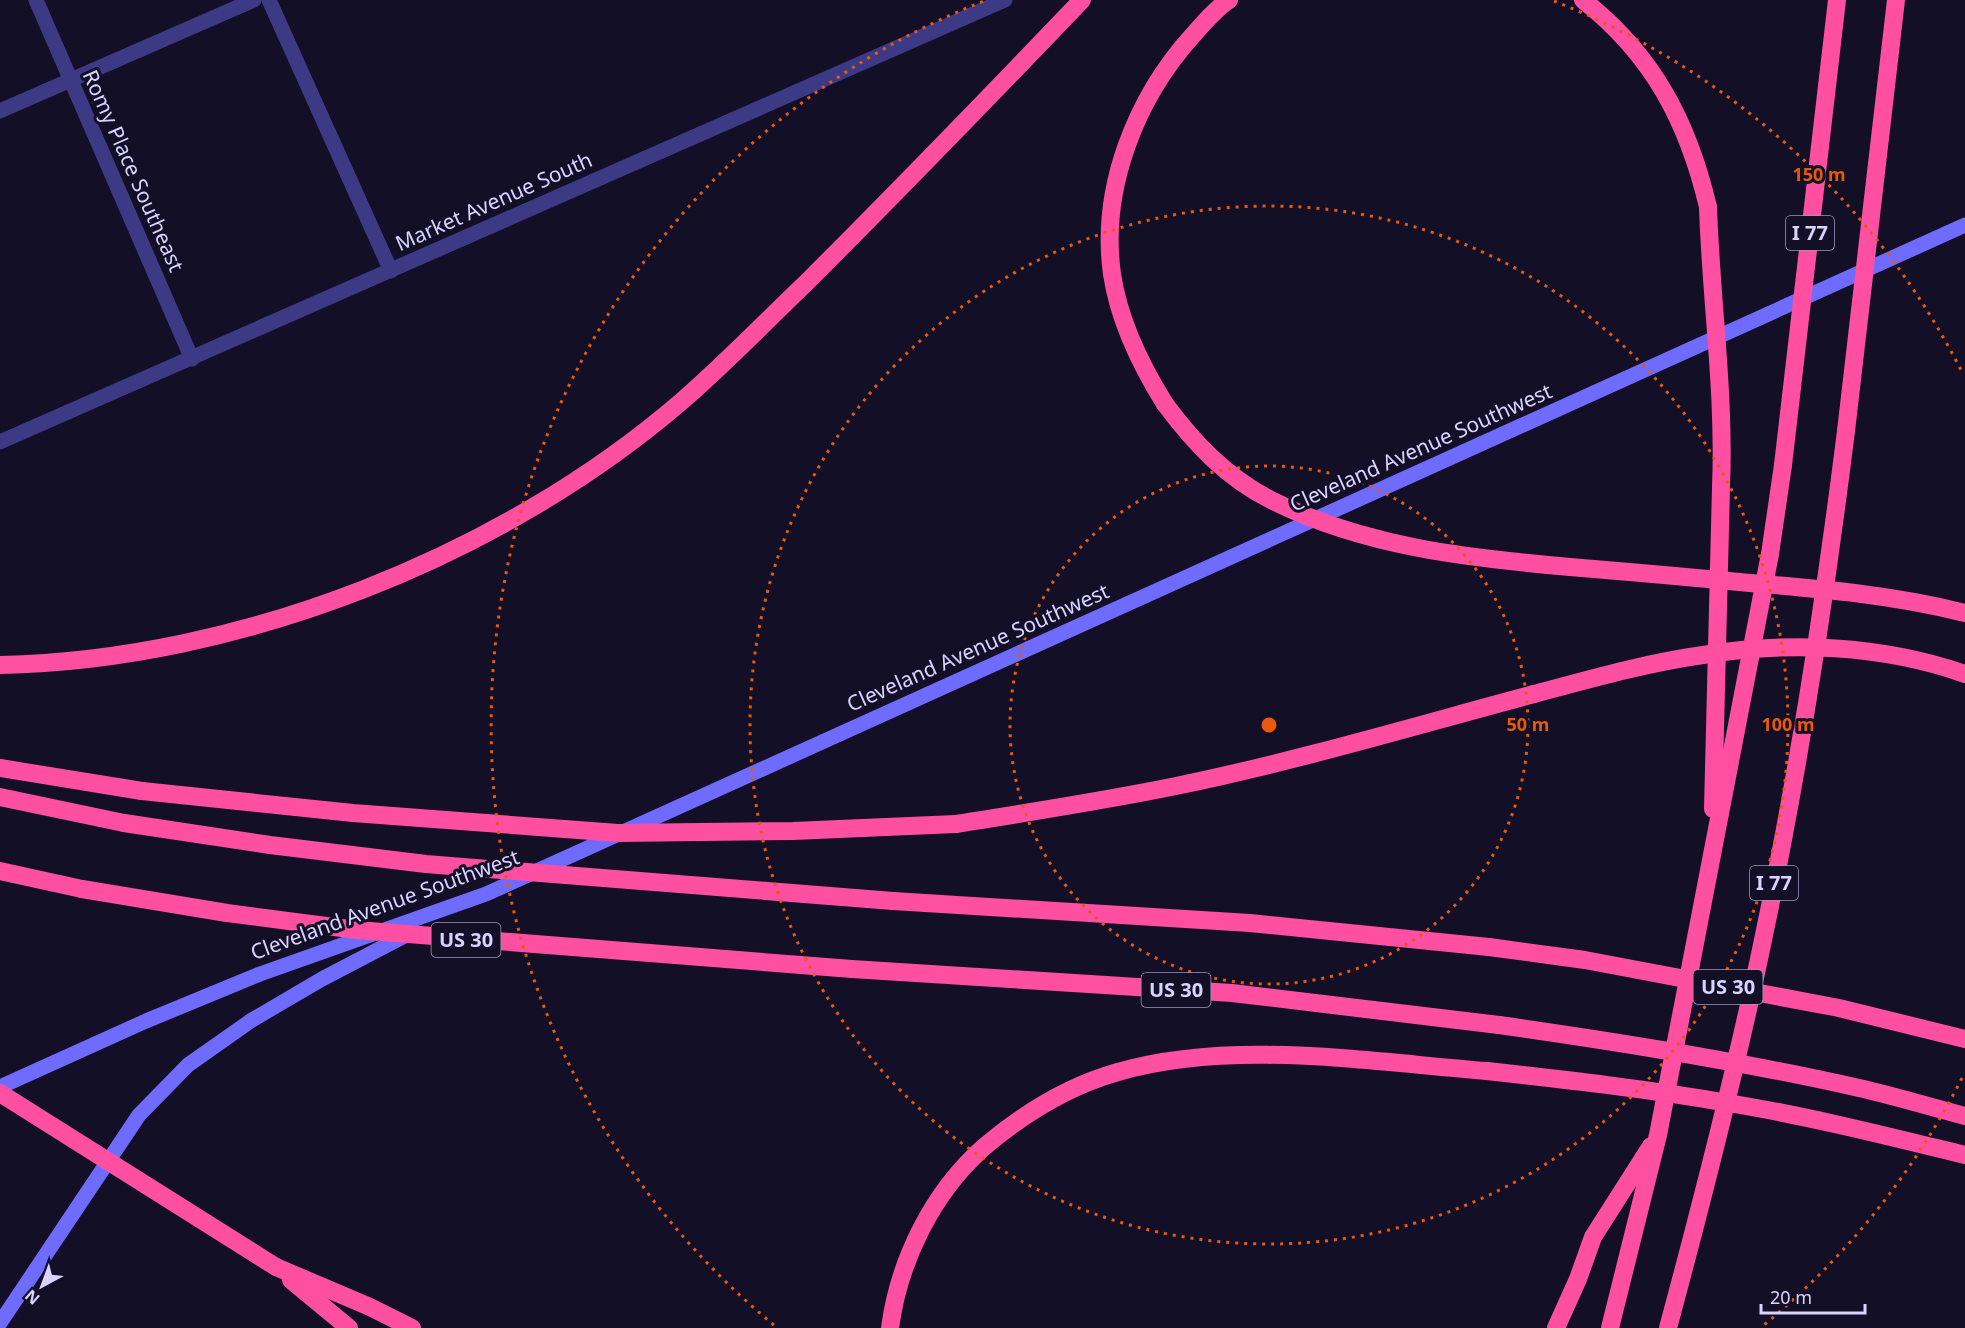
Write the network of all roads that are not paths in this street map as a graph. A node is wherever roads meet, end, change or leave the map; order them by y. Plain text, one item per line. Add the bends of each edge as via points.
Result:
1 (36, 0) edge
2 (254, 0) edge
3 (269, 0) edge
4 (1005, 0) edge
5 (1082, 0) edge
6 (1229, 0) edge
7 (1583, 0) edge
8 (1838, 0) edge
9 (1896, 0) edge
10 (71, 80) junction
11 (0, 111) edge
12 (1965, 225) edge
13 (391, 271) junction
14 (192, 359) junction
15 (0, 442) edge
16 (1965, 613) edge
17 (0, 665) edge
18 (1965, 674) edge
19 (0, 768) edge
20 (0, 797) edge
21 (1712, 864) junction
22 (0, 871) edge
23 (486, 894) junction
24 (1965, 1039) edge
25 (0, 1087) edge
26 (0, 1093) edge
27 (1965, 1116) edge
28 (1658, 1135) junction
29 (1965, 1155) edge
30 (276, 1267) junction
31 (0, 1323) edge
32 (349, 1328) edge
33 (412, 1328) edge
34 (890, 1328) edge
35 (1556, 1328) edge
36 (1610, 1328) edge
37 (1668, 1328) edge

1 - 10 street, Romy Place Southeast
2 - 10 street
3 - 13 street
4 - 13 street, Market Avenue South
5 - 17 highway via 832,256 682,401 625,446 528,510 409,571 265,622 184,644 98,658
6 - 16 highway, bridge via 1191,36 1157,80 1142,108 1119,171 1110,239 1119,308 1146,374 1206,454 1269,499 1366,537 1417,548 1494,560 1850,591
7 - 21 highway, bridge via 1622,35 1663,89 1692,148 1708,207 1721,380
8 - 21 highway, I 77, bridge via 1783,465
9 - 37 highway, I 77, bridge via 1832,550 1802,736 1764,936 1714,1156
10 - 11 street
10 - 14 street, Romy Place Southeast
12 - 23 main road, Cleveland Avenue Southwest
13 - 14 street, Market Avenue South
14 - 15 street, Market Avenue South
18 - 19 highway, bridge via 1859,651 1782,647 1704,654 1629,669 1178,786 956,824 618,833 353,813 142,790
20 - 24 highway, US 30, bridge via 124,823 426,864 893,901 1250,923 1489,947 1585,960 1839,1008
21 - 28 highway, I 77
22 - 27 highway, US 30, bridge via 227,913 357,930 852,969 1232,993 1499,1025 1740,1063 1861,1088
23 - 25 main road, Cleveland Avenue Southwest via 260,974
23 - 31 main road via 322,979 252,1020 188,1065 139,1115
26 - 30 highway, bridge
28 - 35 highway via 1593,1237
28 - 36 highway, I 77
29 - 34 highway, bridge via 1729,1103 1487,1071 1318,1057 1236,1055 1158,1064 1117,1072 1040,1105 972,1158 943,1191 921,1230 902,1274
30 - 32 highway
30 - 33 highway

